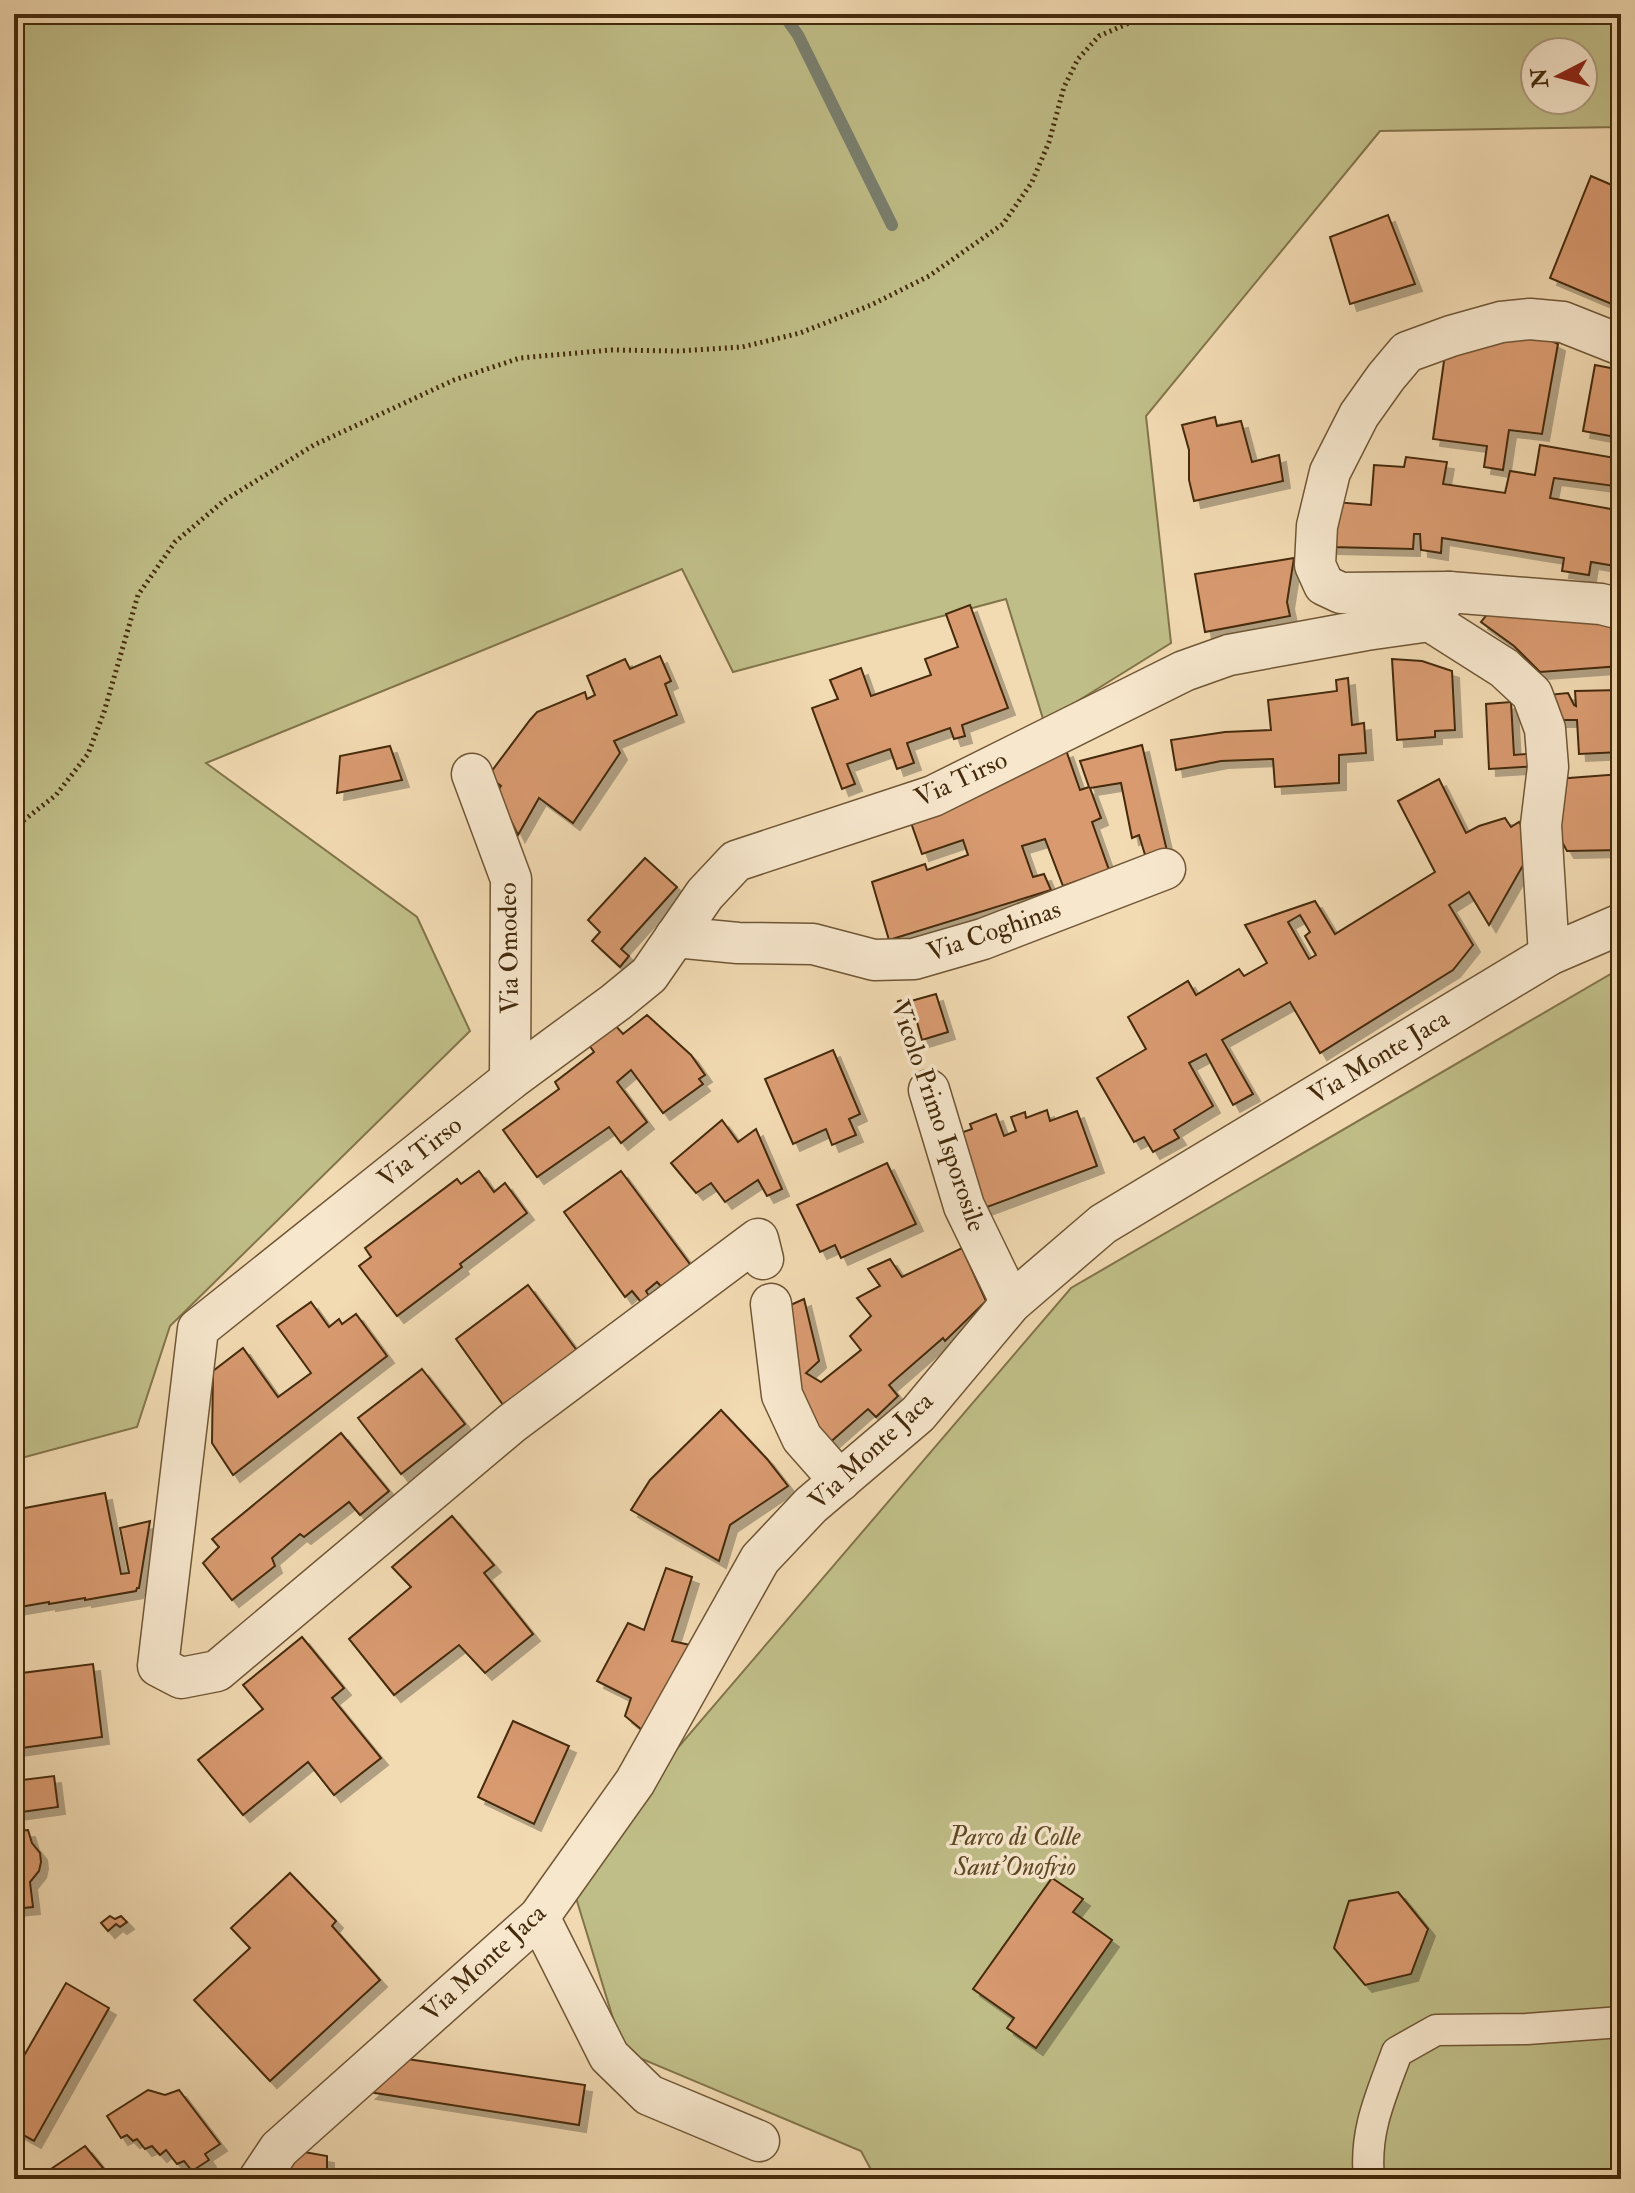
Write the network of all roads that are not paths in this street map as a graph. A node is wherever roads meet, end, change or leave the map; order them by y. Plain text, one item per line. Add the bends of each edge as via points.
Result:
1 (1621, 345) edge
2 (1440, 606) junction
3 (1621, 609) edge
4 (472, 774) dead end
5 (1165, 869) dead end
6 (1621, 924) edge
7 (675, 937) junction
8 (1549, 955) junction
9 (510, 1080) junction
10 (929, 1090) road end
11 (761, 1249) dead end
12 (1011, 1303) junction
13 (771, 1304) dead end
14 (840, 1481) junction
15 (539, 1917) junction
16 (1621, 2022) edge
17 (759, 2141) dead end
18 (269, 2164) edge
19 (1369, 2179) edge

1 - 2 street via 1563,322 1501,322 1407,352 1359,415 1330,472 1317,526 1315,565 1324,585 1341,593
2 - 3 street, Via Tirso via 1601,604
2 - 7 street, Via Tirso via 1366,630 1229,655 1184,671 933,796 736,861
2 - 8 street via 1532,694 1545,729 1548,767 1541,825
4 - 9 street, Via Omodeo via 511,879
5 - 7 street, Via Coghinas via 983,939 914,959 874,960 813,944
6 - 8 street, Via Monte Jaca
7 - 9 street, Via Tirso via 649,975
8 - 12 street, Via Monte Jaca via 1103,1224
9 - 11 street, Via Tirso via 198,1329 158,1666 181,1678 217,1671 512,1423
10 - 12 street, Vicolo Primo Isporosile via 964,1206
12 - 14 street, Via Monte Jaca via 918,1414
13 - 14 street via 782,1395 802,1438
14 - 15 street, Via Monte Jaca via 760,1559 635,1782
15 - 17 street via 609,2056 649,2095
15 - 18 street, Via Monte Jaca
16 - 19 street via 1436,2030 1397,2052 1371,2125

